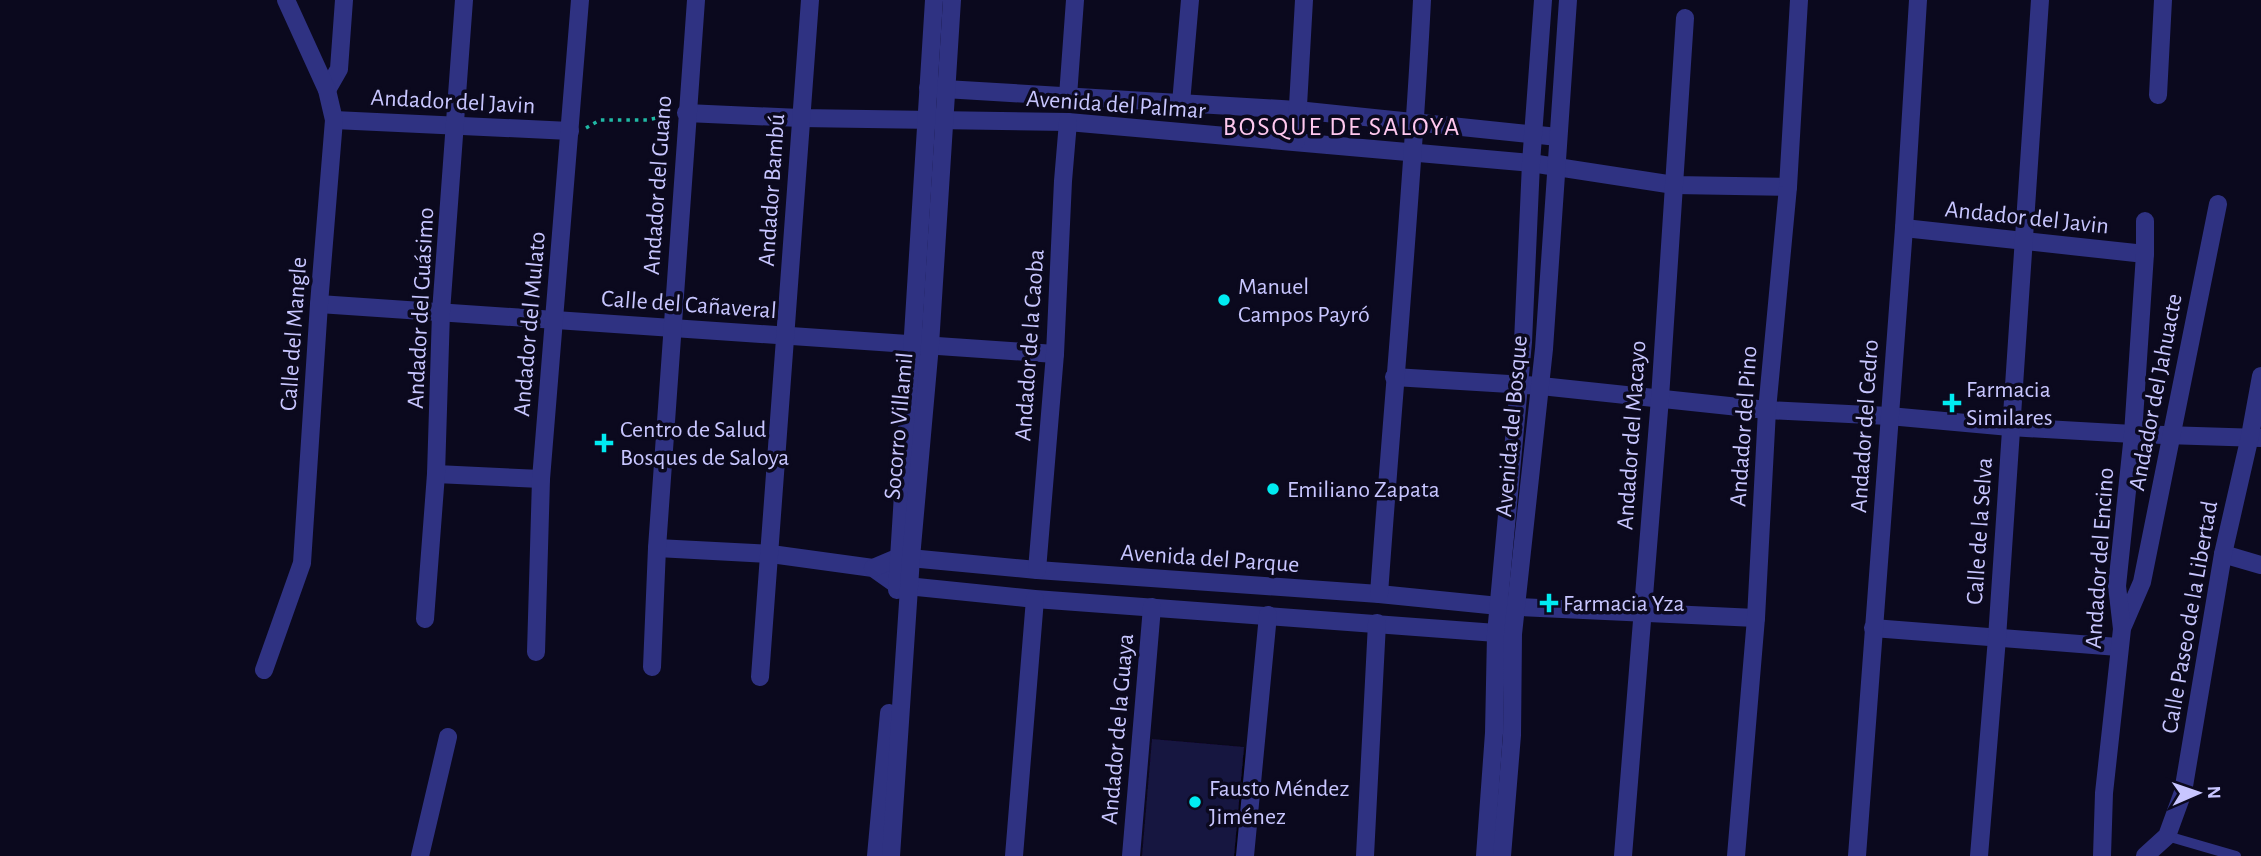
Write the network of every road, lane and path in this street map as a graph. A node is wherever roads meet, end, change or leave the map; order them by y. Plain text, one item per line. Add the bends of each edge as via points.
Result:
1 (286, 0) edge
2 (344, 0) edge
3 (464, 0) edge
4 (580, 0) edge
5 (696, 0) edge
6 (810, 0) edge
7 (934, 0) edge
8 (952, 0) edge
9 (1075, 0) edge
10 (1190, 0) edge
11 (1304, 0) edge
12 (1422, 0) edge
13 (1543, 0) edge
14 (1568, 0) edge
15 (1798, 0) edge
16 (1918, 0) edge
17 (2039, 0) edge
18 (2163, 0) edge
19 (1685, 18) dead end
20 (937, 88) junction
21 (327, 90) junction
22 (2158, 95) dead end
23 (1068, 96) junction
24 (1181, 103) junction
25 (1297, 110) junction
26 (686, 113) junction
27 (800, 118) junction
28 (334, 120) junction
29 (925, 120) junction
30 (943, 120) junction
31 (1068, 122) junction
32 (1416, 124) junction
33 (456, 125) junction
34 (570, 131) junction
35 (1533, 135) junction
36 (1558, 137) junction
37 (1296, 141) junction
38 (1413, 151) junction
39 (1531, 163) junction
40 (1555, 167) junction
41 (1674, 185) junction
42 (1788, 187) junction
43 (2218, 204) dead end
44 (2145, 221) dead end
45 (1904, 228) junction
46 (2023, 242) junction
47 (2146, 254) junction
48 (319, 304) junction
49 (442, 312) junction
50 (553, 320) junction
51 (671, 328) junction
52 (786, 335) junction
53 (912, 344) junction
54 (930, 345) junction
55 (1055, 354) junction
56 (2261, 376) edge
57 (1394, 377) junction
58 (1519, 384) junction
59 (1541, 386) junction
60 (1660, 398) junction
61 (1767, 410) junction
62 (1889, 416) junction
63 (2010, 427) junction
64 (2133, 434) junction
65 (2172, 435) junction
66 (2255, 437) edge
67 (436, 474) junction
68 (541, 479) junction
69 (656, 548) junction
70 (771, 554) junction
71 (2223, 554) junction
72 (905, 557) junction
73 (2261, 565) edge
74 (873, 568) junction
75 (1037, 570) junction
76 (903, 585) junction
77 (1379, 594) junction
78 (1035, 599) junction
79 (1499, 606) junction
80 (1152, 607) junction
81 (1518, 607) junction
82 (1642, 612) junction
83 (1268, 615) junction
84 (1756, 618) junction
85 (425, 619) dead end
86 (1377, 623) junction
87 (1873, 628) junction
88 (2122, 629) junction
89 (1505, 634) junction
90 (1997, 638) junction
91 (2118, 647) junction
92 (536, 652) dead end
93 (652, 667) dead end
94 (264, 670) dead end
95 (760, 677) dead end
96 (448, 737) dead end
97 (2167, 836) junction
98 (421, 856) edge
99 (876, 856) edge
100 (891, 856) edge
101 (1014, 856) edge
102 (1131, 856) edge
103 (1245, 856) edge
104 (1365, 856) edge
105 (1485, 856) edge
106 (1502, 856) edge
107 (1623, 856) edge
108 (1736, 856) edge
109 (1857, 856) edge
110 (1979, 856) edge
111 (2102, 856) edge
112 (2145, 856) edge
113 (2236, 856) edge

1 - 21 street, Calle del Mangle
2 - 21 street via 339,69
3 - 33 street, Andador del Guásimo
4 - 34 street, Andador del Mulato
5 - 26 street, Andador del Guano
6 - 27 street, Andador Bambú
7 - 20 street, Socorro Villamil
8 - 20 street, Socorro Villamil
9 - 23 street
10 - 24 street
11 - 25 street
12 - 32 street
13 - 35 street, Avenida del Bosque
14 - 36 street, Avenida del Bosque
15 - 42 street, Andador del Pino
16 - 45 street, Andador del Cedro
17 - 46 street, Calle de la Selva
18 - 22 street
19 - 41 street, Andador del Macayo
20 - 23 street, Avenida del Palmar
20 - 29 street, Socorro Villamil
20 - 30 street, Socorro Villamil
21 - 28 street, Calle del Mangle
23 - 24 street, Avenida del Palmar
24 - 25 street, Avenida del Palmar
25 - 32 street, Avenida del Palmar
25 - 37 street
26 - 27 street, Avenida del Palmar
26 - 34 path via 647,120 600,120
26 - 51 street, Andador del Guano
27 - 29 street, Avenida del Palmar
27 - 52 street, Andador Bambú
28 - 33 street, Andador del Javin
28 - 48 street, Calle del Mangle
29 - 30 street, Avenida del Palmar
29 - 53 street, Socorro Villamil
30 - 31 street, Avenida del Palmar
30 - 54 street, Socorro Villamil
31 - 37 street, Avenida del Palmar
31 - 55 street, Andador de la Caoba
32 - 35 street, Avenida del Palmar
32 - 38 street
33 - 34 street, Andador del Javin
33 - 49 street, Andador del Guásimo
34 - 50 street, Andador del Mulato
35 - 36 street, Avenida del Palmar
35 - 39 street, Avenida del Bosque
36 - 40 street, Avenida del Bosque
37 - 38 street, Avenida del Palmar
38 - 39 street, Avenida del Palmar
38 - 57 street
39 - 40 street, Avenida del Palmar
39 - 58 street, Avenida del Bosque
40 - 41 street
40 - 59 street, Avenida del Bosque
41 - 42 street
41 - 60 street, Andador del Macayo
42 - 61 street, Andador del Pino
43 - 65 street, Andador del Jahuacte
44 - 47 street, Andador del Encino
45 - 46 street, Andador del Javin
45 - 62 street, Andador del Cedro
46 - 47 street, Andador del Javin
46 - 63 street, Calle de la Selva
47 - 64 street, Andador del Encino
48 - 49 street, Calle del Cañaveral
48 - 94 street, Calle del Mangle via 302,563
49 - 50 street, Calle del Cañaveral
49 - 67 street, Andador del Guásimo
50 - 51 street, Calle del Cañaveral
50 - 68 street, Andador del Mulato
51 - 52 street, Calle del Cañaveral
51 - 69 street, Andador del Guano
52 - 53 street, Calle del Cañaveral
52 - 70 street, Andador Bambú
53 - 54 street, Calle del Cañaveral
53 - 72 street, Socorro Villamil
54 - 55 street, Calle del Cañaveral
54 - 72 street, Socorro Villamil
55 - 75 street, Andador de la Caoba
56 - 66 street, Calle Paseo de la Libertad
57 - 58 street
57 - 77 street
58 - 59 street
58 - 79 street, Avenida del Bosque
59 - 60 street
59 - 81 street, Avenida del Bosque
60 - 61 street
60 - 82 street, Andador del Macayo
61 - 62 street
61 - 84 street, Andador del Pino
62 - 63 street
62 - 87 street, Andador del Cedro
63 - 64 street
63 - 90 street, Calle de la Selva
64 - 65 street
64 - 88 street, Andador del Encino via 2117,586
65 - 66 street
65 - 88 street, Andador del Jahuacte via 2142,582
66 - 71 street, Calle Paseo de la Libertad
67 - 68 street
67 - 85 street, Andador del Guásimo
68 - 92 street, Andador del Mulato
69 - 70 street
69 - 93 street, Andador del Guano
70 - 74 street
70 - 95 street, Andador Bambú
71 - 73 street
71 - 97 street, Calle Paseo de la Libertad via 2183,792
72 - 74 street
72 - 75 street, Avenida del Parque
72 - 76 street, Socorro Villamil
74 - 76 street
75 - 77 street, Avenida del Parque
76 - 78 street
76 - 99 street, Socorro Villamil
76 - 100 street, Socorro Villamil
77 - 79 street, Avenida del Parque
78 - 80 street
78 - 101 street
79 - 81 street, Avenida del Parque
79 - 89 street, Avenida del Bosque
80 - 83 street
80 - 102 street, Andador de la Guaya
81 - 82 street, Avenida del Parque
81 - 89 street, Avenida del Bosque
82 - 84 street, Avenida del Parque
82 - 107 street, Andador del Macayo
83 - 86 street
83 - 103 street
84 - 108 street, Andador del Pino
86 - 89 street
86 - 104 street
87 - 90 street
87 - 109 street, Andador del Cedro
88 - 91 street, Andador del Encino
89 - 105 street, Avenida del Bosque
89 - 106 street, Avenida del Bosque via 1512,735
90 - 91 street
90 - 110 street, Calle de la Selva
91 - 111 street, Andador del Encino
96 - 98 street
97 - 112 street, Calle Paseo de la Libertad
97 - 113 lane

